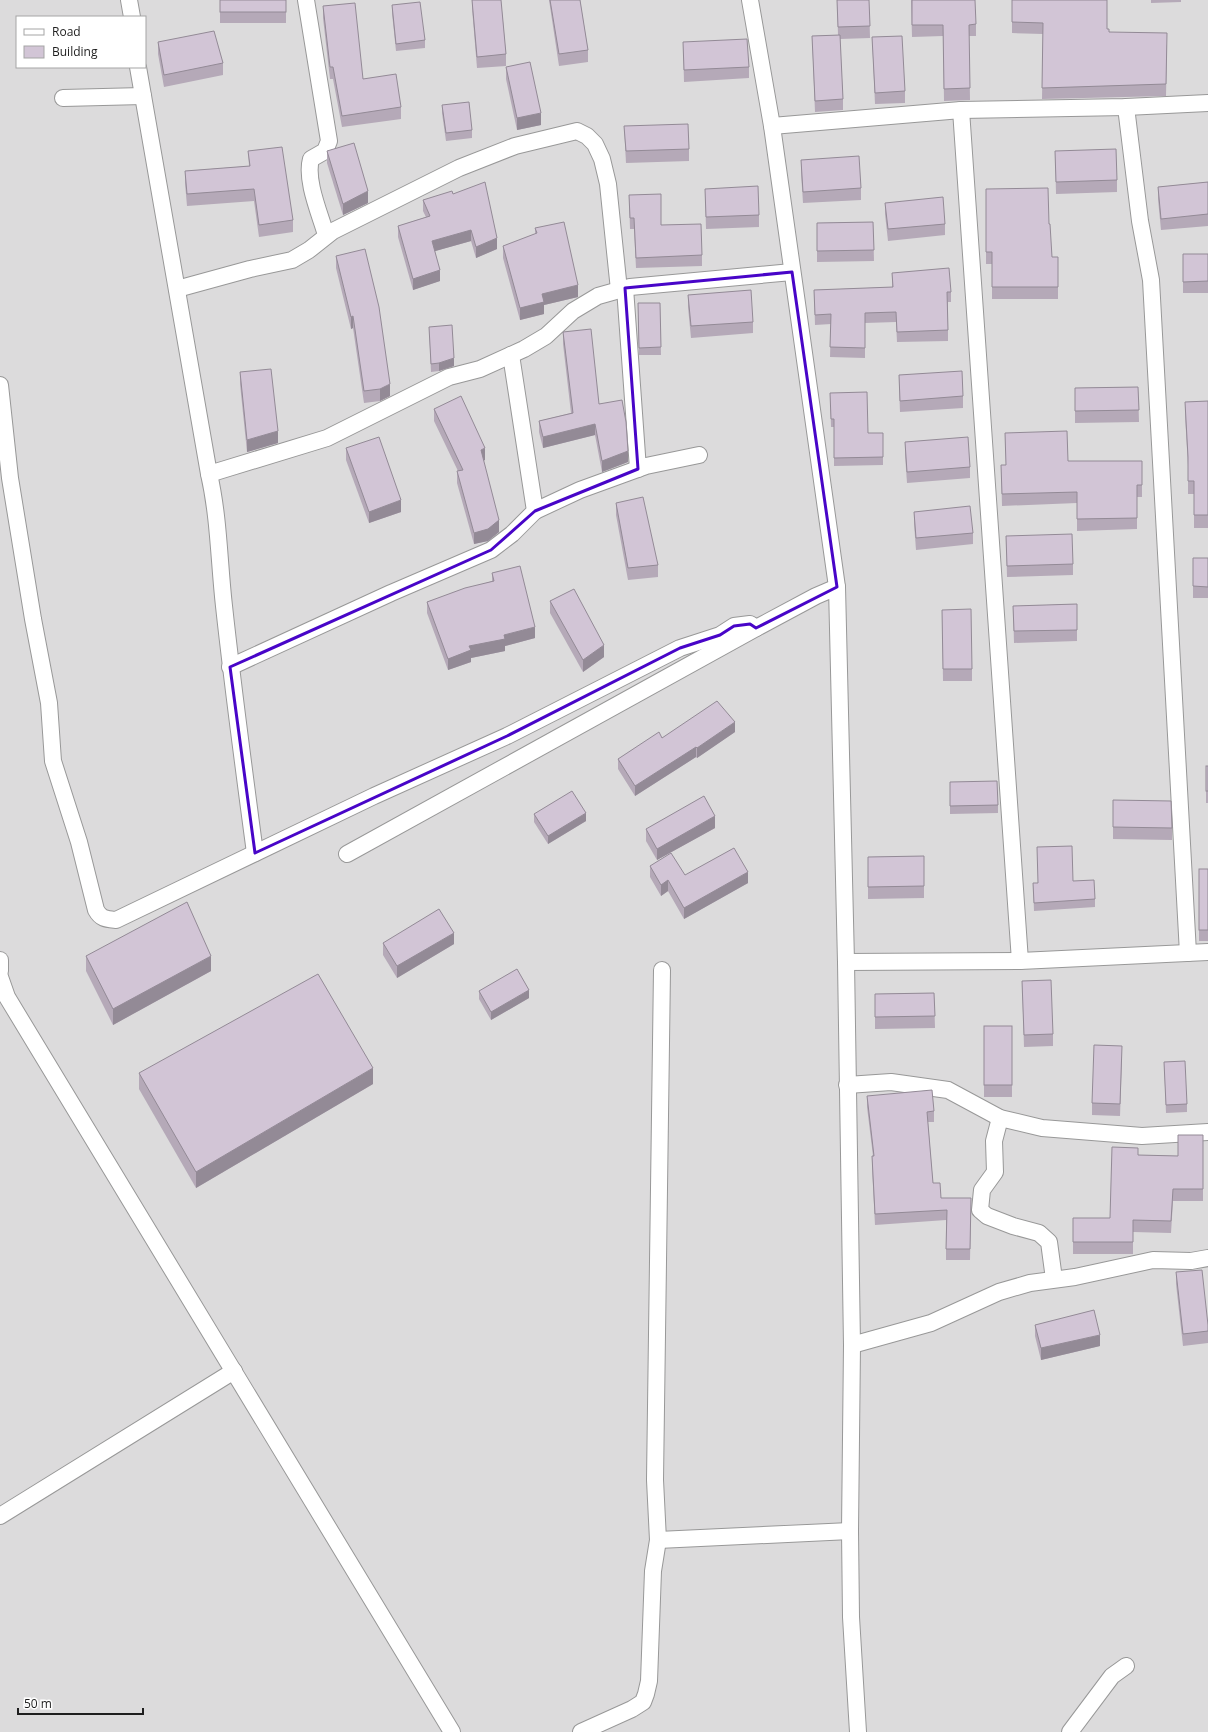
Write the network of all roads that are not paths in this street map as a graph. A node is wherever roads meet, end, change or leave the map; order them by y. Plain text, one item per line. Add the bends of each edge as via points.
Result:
1 (130, 0) edge
2 (306, 0) edge
3 (750, 0) edge
4 (132, 16) edge
5 (138, 68) edge
6 (143, 96) junction
7 (62, 98) dead end
8 (1208, 103) edge
9 (1126, 107) junction
10 (961, 110) junction
11 (772, 126) junction
12 (326, 235) junction
13 (792, 272) junction
14 (177, 289) junction
15 (622, 289) junction
16 (511, 355) junction
17 (0, 385) edge
18 (699, 454) dead end
19 (638, 469) junction
20 (209, 474) junction
21 (535, 511) junction
22 (836, 587) junction
23 (756, 628) junction
24 (230, 667) junction
25 (255, 853) junction
26 (347, 854) dead end
27 (1208, 952) edge
28 (1188, 953) junction
29 (0, 960) edge
30 (1020, 961) junction
31 (846, 962) junction
32 (662, 970) dead end
33 (0, 971) edge
34 (0, 977) edge
35 (847, 1085) junction
36 (1000, 1118) junction
37 (1208, 1132) edge
38 (1208, 1258) edge
39 (1054, 1279) junction
40 (852, 1345) junction
41 (234, 1371) junction
42 (0, 1516) edge
43 (850, 1531) junction
44 (658, 1540) junction
45 (1126, 1666) dead end
46 (452, 1732) edge
47 (581, 1732) edge
48 (858, 1732) edge
49 (1070, 1732) edge

1 - 4 street
2 - 12 street via 330,140 325,151 311,159 309,166 309,177
3 - 11 street
5 - 6 street
6 - 7 street
6 - 14 street
8 - 9 street
9 - 10 street
9 - 28 street via 1140,221 1152,280
10 - 11 street
10 - 30 street
11 - 13 street
12 - 14 street via 309,250 292,260
12 - 15 street via 459,168 515,146 577,131 587,136 602,159 608,184
13 - 15 street
13 - 22 street
14 - 20 street
15 - 16 street via 598,296 573,311 546,336
15 - 19 street
16 - 20 street via 480,369 449,377 327,438
16 - 21 street
17 - 25 street via 10,478 33,619 50,703 53,761 99,916 116,920
18 - 19 street
19 - 21 street via 580,490
20 - 24 street via 218,527
21 - 24 street via 491,550 390,593
22 - 23 street
22 - 31 street
23 - 25 street via 750,624 734,626 720,634 680,648 507,736
23 - 26 street
24 - 25 street
27 - 28 street
28 - 30 street
29 - 33 street
30 - 31 street
31 - 35 street
32 - 44 street via 655,1480
34 - 41 street via 7,997
35 - 36 street via 892,1082 948,1090
35 - 40 street
36 - 37 street via 1042,1128 1134,1135
36 - 39 street via 994,1141 995,1172 982,1190 980,1210 993,1218 1038,1233 1049,1242
38 - 39 street via 1192,1261 1153,1260
39 - 40 street via 999,1292 931,1323
40 - 43 street
41 - 42 street
41 - 46 street
43 - 44 street
43 - 48 street via 851,1617
44 - 47 street via 652,1571 650,1681 646,1694 642,1702 632,1709
45 - 49 street via 1112,1676

